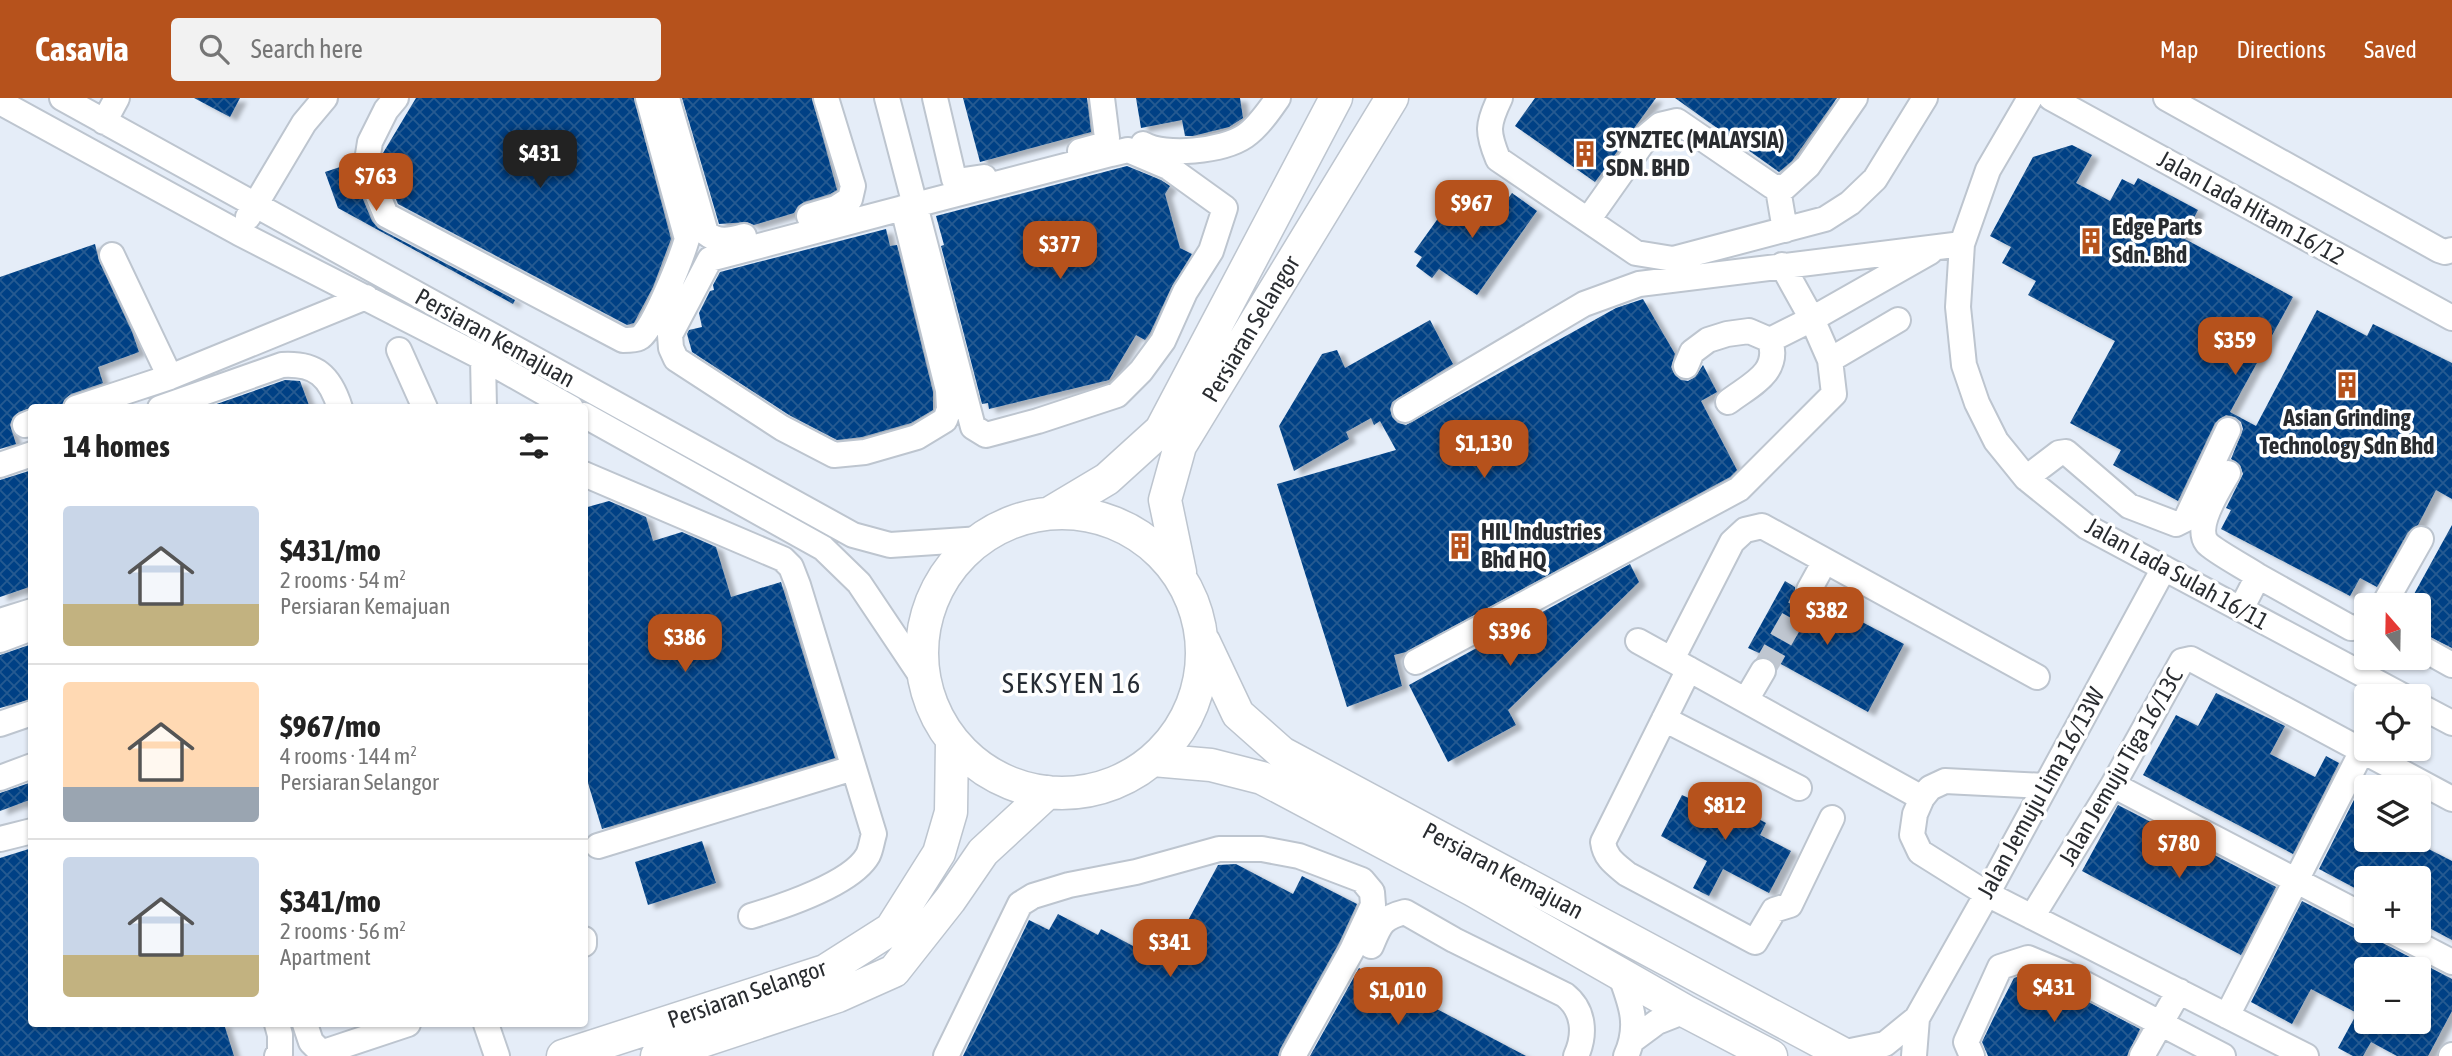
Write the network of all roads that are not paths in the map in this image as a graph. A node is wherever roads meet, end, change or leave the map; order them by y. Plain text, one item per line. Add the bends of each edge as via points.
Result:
1 (62, 98) edge
2 (117, 98) edge
3 (325, 98) edge
4 (396, 98) edge
5 (648, 98) edge
6 (667, 98) edge
7 (826, 98) edge
8 (887, 98) edge
9 (935, 98) edge
10 (1102, 98) edge
11 (1116, 98) edge
12 (1278, 98) edge
13 (1336, 98) edge
14 (1392, 98) edge
15 (1500, 98) edge
16 (1855, 98) edge
17 (1925, 98) edge
18 (2030, 98) edge
19 (2051, 98) edge
20 (2166, 98) edge
21 (0, 102) edge
22 (104, 122) junction
23 (1778, 189) junction
24 (254, 204) junction
25 (909, 206) junction
26 (1588, 220) junction
27 (1784, 230) junction
28 (239, 233) junction
29 (1951, 245) junction
30 (2452, 250) edge
31 (112, 255) dead end
32 (1782, 265) junction
33 (366, 297) junction
34 (2452, 318) edge
35 (1812, 319) junction
36 (1898, 320) dead end
37 (1770, 340) junction
38 (399, 350) dead end
39 (483, 358) junction
40 (1830, 360) junction
41 (1686, 366) dead end
42 (170, 377) junction
43 (1728, 401) dead end
44 (88, 404) edge
45 (171, 404) edge
46 (339, 404) edge
47 (423, 404) edge
48 (484, 404) edge
49 (565, 404) edge
50 (1405, 410) dead end
51 (588, 417) edge
52 (2228, 430) dead end
53 (28, 455) edge
54 (0, 465) edge
55 (2228, 473) dead end
56 (588, 476) edge
57 (2026, 478) junction
58 (1050, 513) junction
59 (981, 539) junction
60 (1825, 561) junction
61 (2164, 568) junction
62 (2259, 576) junction
63 (1181, 577) junction
64 (1808, 590) tunnel mouth
65 (2392, 593) edge
66 (2407, 593) edge
67 (2241, 609) junction
68 (28, 612) edge
69 (0, 621) edge
70 (2354, 628) edge
71 (28, 630) edge
72 (0, 640) edge
73 (1638, 640) dead end
74 (1203, 641) junction
75 (2431, 653) edge
76 (2354, 659) edge
77 (1416, 662) dead end
78 (1681, 664) junction
79 (2452, 665) edge
80 (2374, 670) edge
81 (1763, 671) tunnel mouth
82 (2037, 677) dead end
83 (924, 680) junction
84 (2390, 684) edge
85 (1746, 700) junction
86 (2431, 712) edge
87 (28, 714) edge
88 (1664, 719) junction
89 (2452, 723) edge
90 (0, 724) edge
91 (953, 741) junction
92 (2354, 747) edge
93 (1153, 760) junction
94 (2357, 761) edge
95 (2381, 761) edge
96 (28, 768) edge
97 (853, 768) junction
98 (0, 778) edge
99 (2113, 785) junction
100 (2045, 786) junction
101 (1799, 788) dead end
102 (1048, 792) junction
103 (1922, 798) junction
104 (2452, 799) edge
105 (1832, 818) dead end
106 (28, 832) edge
107 (0, 839) edge
108 (598, 846) dead end
109 (2296, 881) junction
110 (1987, 894) junction
111 (2354, 912) edge
112 (751, 916) dead end
113 (2032, 917) junction
114 (2082, 942) junction
115 (2415, 943) edge
116 (1366, 957) dead end
117 (2452, 962) edge
118 (2064, 972) junction
119 (1620, 974) junction
120 (2179, 991) junction
121 (1685, 1011) junction
122 (2227, 1016) junction
123 (1917, 1018) junction
124 (2160, 1023) junction
125 (278, 1027) edge
126 (306, 1027) edge
127 (399, 1027) edge
128 (487, 1027) edge
129 (1630, 1047) edge
130 (1844, 1054) edge
131 (277, 1056) edge
132 (497, 1056) edge
133 (563, 1056) edge
134 (657, 1056) edge
135 (946, 1056) edge
136 (1293, 1056) edge
137 (1576, 1056) edge
138 (1772, 1056) edge
139 (1914, 1056) edge
140 (1972, 1056) edge
141 (2142, 1056) edge
142 (2223, 1056) edge
143 (2306, 1056) edge

1 - 22 street, Persiaran Kemajuan
2 - 22 street
3 - 24 street via 304,123
4 - 5 street via 370,142 366,167 386,215 623,340 640,338 649,328 687,239
6 - 7 street via 706,233 713,239 728,240 836,208 850,199 853,186
8 - 25 street
9 - 10 street via 957,181 988,177 1102,145 1107,138
11 - 12 street via 1123,133 1155,151 1202,151 1244,137
13 - 58 main road, Persiaran Selangor via 1161,430 1107,479
14 - 63 main road, Persiaran Selangor via 1180,446 1165,500
15 - 26 street via 1489,126 1498,159
16 - 23 street via 1808,166
17 - 27 street via 1875,179 1850,203 1825,219
18 - 29 street, Jalan Lada Sulah 16/11
19 - 34 street, Jalan Lada Hitam 16/12
20 - 30 street via 2438,250
21 - 28 street, Persiaran Kemajuan
22 - 24 street, Persiaran Kemajuan
23 - 26 street via 1677,121 1660,125 1648,135
23 - 27 street
24 - 28 street
24 - 59 street, Persiaran Kemajuan via 853,535 890,545
25 - 25 street via 948,390 945,419 917,437 865,452 834,455 782,428 676,359 670,335 710,259
25 - 25 street via 973,427 986,435 1117,395 1163,341 1185,292 1211,251 1226,208 1168,167 1128,150
26 - 27 street via 1636,253 1673,259
28 - 33 street, Persiaran Kemajuan
29 - 32 street
29 - 35 street
29 - 57 street, Jalan Lada Sulah 16/11 via 1964,365 1996,441
31 - 42 street
32 - 35 street
32 - 50 street via 1639,284 1584,304
33 - 39 street, Persiaran Kemajuan
33 - 42 street
35 - 37 street
35 - 40 street
36 - 40 street
37 - 41 street via 1749,331 1727,334 1692,352
37 - 43 street via 1773,350 1766,374
38 - 47 street
39 - 48 street
39 - 49 street, Persiaran Kemajuan
40 - 77 street via 1834,394 1739,489
42 - 44 street
45 - 46 street via 282,365 302,364 320,372
51 - 83 street, Persiaran Kemajuan via 823,548 859,583
52 - 57 street via 2186,519 2176,524 2129,506 2066,452
53 - 54 street
55 - 62 street via 2203,530 2207,543
56 - 97 street via 783,559 792,567
57 - 61 street, Jalan Lada Sulah 16/11 via 2087,527
58 - 59 main road via 1014,522
58 - 63 main road via 1088,515 1125,527 1156,548
59 - 83 main road via 951,567 932,601 922,640
60 - 64 street
60 - 78 street via 1762,526 1745,530 1732,542
60 - 82 street
61 - 67 street, Jalan Lada Sulah 16/11
61 - 100 street, Jalan Jemuju Lima 16/13W
62 - 67 street
62 - 70 street
63 - 74 main road via 1196,607
65 - 66 street via 2427,542
67 - 76 street, Jalan Lada Sulah 16/11
68 - 69 street
71 - 72 street
73 - 78 street
74 - 93 main road via 1200,685 1187,716
74 - 130 main road, Persiaran Kemajuan via 1238,714 1282,753
75 - 79 street
78 - 85 street
78 - 88 street
80 - 84 street, Jalan Lada Sulah 16/11
81 - 85 street
83 - 91 main road via 934,713
85 - 103 street
86 - 89 street
87 - 90 street
88 - 101 street
88 - 105 street via 1602,842 1609,860 1627,874 1755,942 1774,911 1790,905
91 - 102 main road via 979,766 1012,784
91 - 133 main road, Persiaran Selangor via 951,812 939,853 891,929 825,971
92 - 99 street, Jalan Jemuju Tiga 16/13C via 2186,659
93 - 102 main road via 1121,780 1086,791
93 - 119 main road, Persiaran Kemajuan via 1211,765 1262,778
94 - 109 street
95 - 104 street, Jalan Jemuju Tiga 16/13C
96 - 98 street
97 - 108 street
97 - 112 street via 874,834 867,856 851,873 796,902
99 - 109 street
99 - 113 street, Jalan Jemuju Tiga 16/13C
100 - 103 street via 1945,781
100 - 110 street, Jalan Jemuju Lima 16/13W
102 - 134 main road, Persiaran Selangor via 983,852 894,971 838,996
103 - 110 street via 1912,835 1920,852
106 - 107 street
109 - 111 street
109 - 122 street
110 - 113 street
110 - 123 street, Jalan Jemuju Lima 16/13W
113 - 114 street
114 - 118 street
114 - 120 street
115 - 117 street
116 - 137 street via 1382,922 1405,912 1575,1003 1582,1043
118 - 124 street
118 - 140 street via 2028,958 2000,967 1966,1042
119 - 121 main road, Persiaran Kemajuan
119 - 129 street via 1632,1007
120 - 122 street
120 - 124 street
121 - 129 street via 1657,1022
121 - 138 main road, Persiaran Kemajuan
122 - 143 street
123 - 130 street, Jalan Jemuju Lima 16/13W via 1885,1044
123 - 139 street, Jalan Jemuju Lima 16/13W
124 - 141 street
124 - 142 street
125 - 131 street
126 - 127 street via 311,1042 327,1051
128 - 132 street
135 - 136 street via 1020,904 1069,885 1219,849 1262,849 1299,856 1362,880 1372,892 1373,905 1352,950

